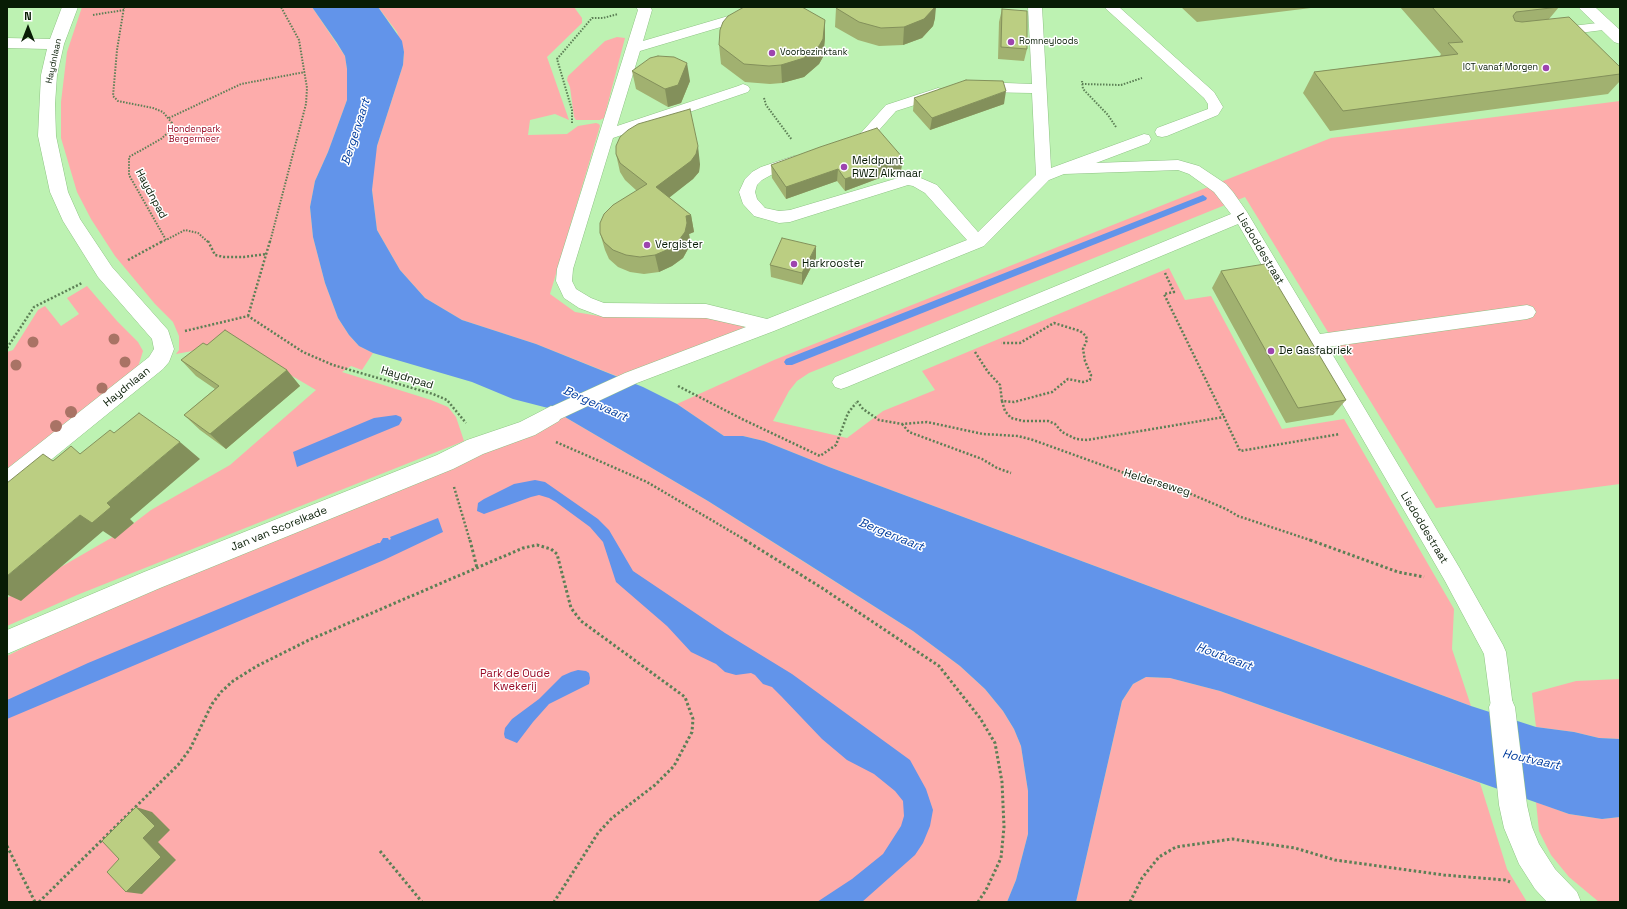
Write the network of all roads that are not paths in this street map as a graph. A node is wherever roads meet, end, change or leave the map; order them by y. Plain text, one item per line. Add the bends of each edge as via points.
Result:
1 (70, 7) edge
2 (773, 7) edge
3 (1035, 7) edge
4 (1112, 7) edge
5 (1586, 7) edge
6 (644, 9) edge
7 (1606, 26) junction
8 (1542, 34) edge
9 (1620, 39) edge
10 (7, 43) edge
11 (56, 44) junction
12 (634, 48) junction
13 (744, 89) dead end
14 (1040, 89) junction
15 (1162, 132) dead end
16 (867, 134) edge
17 (606, 135) junction
18 (1137, 141) road end
19 (807, 156) edge
20 (1064, 169) junction
21 (1044, 176) junction
22 (1241, 216) junction
23 (978, 242) junction
24 (1527, 312) dead end
25 (768, 326) junction
26 (1315, 342) junction
27 (841, 382) dead end
28 (551, 415) joint
29 (7, 482) edge
30 (7, 642) edge
31 (1502, 707) joint
32 (1567, 902) edge

1 - 11 street, Haydnlaan
2 - 12 lane
3 - 14 lane
4 - 15 lane via 1215,103 1213,112
5 - 7 street
6 - 12 lane
7 - 8 lane
7 - 9 street
10 - 11 street
11 - 29 street, Haydnlaan via 49,75 47,136 59,192 72,221 105,272 161,336 164,349 156,363
12 - 17 lane
13 - 17 lane
14 - 16 lane via 957,88 891,108
14 - 21 lane
17 - 25 lane via 565,269 564,281 570,293 585,303 603,310 706,311
18 - 20 lane
19 - 23 lane via 757,176 750,183 748,200 760,212 779,217 790,216 908,180 916,181 931,189
20 - 21 lane
20 - 22 lane, Lisdoddestraat via 1178,165 1194,170 1220,188
21 - 23 lane
22 - 26 lane, Lisdoddestraat
22 - 27 lane
23 - 25 lane
24 - 26 lane
25 - 28 lane via 631,378
26 - 31 lane, Lisdoddestraat via 1495,652
28 - 30 street, Jan van Scorelkade via 527,429 475,447 445,462 152,580
31 - 32 street, Lisdoddestraat via 1518,828 1529,854 1545,879

